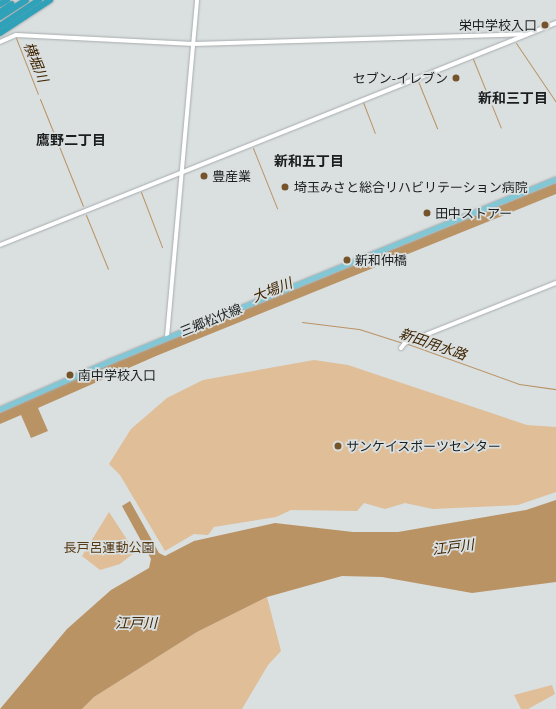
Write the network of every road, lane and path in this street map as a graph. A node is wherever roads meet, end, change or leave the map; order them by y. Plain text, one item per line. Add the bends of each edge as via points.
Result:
1 (7, 0) edge
2 (18, 0) edge
3 (26, 0) edge
4 (36, 0) edge
5 (39, 0) edge
6 (50, 0) edge
7 (197, 0) edge
8 (0, 4) edge
9 (0, 12) edge
10 (0, 17) edge
11 (556, 23) edge
12 (0, 25) edge
13 (0, 33) edge
14 (528, 34) junction
15 (0, 42) edge
16 (194, 44) junction
17 (183, 171) junction
18 (556, 179) edge
19 (0, 245) edge
20 (556, 283) edge
21 (167, 337) junction
22 (401, 348) dead end
23 (0, 409) edge

1 - 8 highway
2 - 9 highway
3 - 10 highway
4 - 12 highway
5 - 12 highway
6 - 13 highway
7 - 16 street
11 - 14 street
14 - 16 street
14 - 17 street
15 - 16 street via 16,35
16 - 17 street
17 - 19 street
17 - 21 street
18 - 21 main road, 三郷松伏線
20 - 22 street via 405,343
21 - 23 main road, 三郷松伏線

